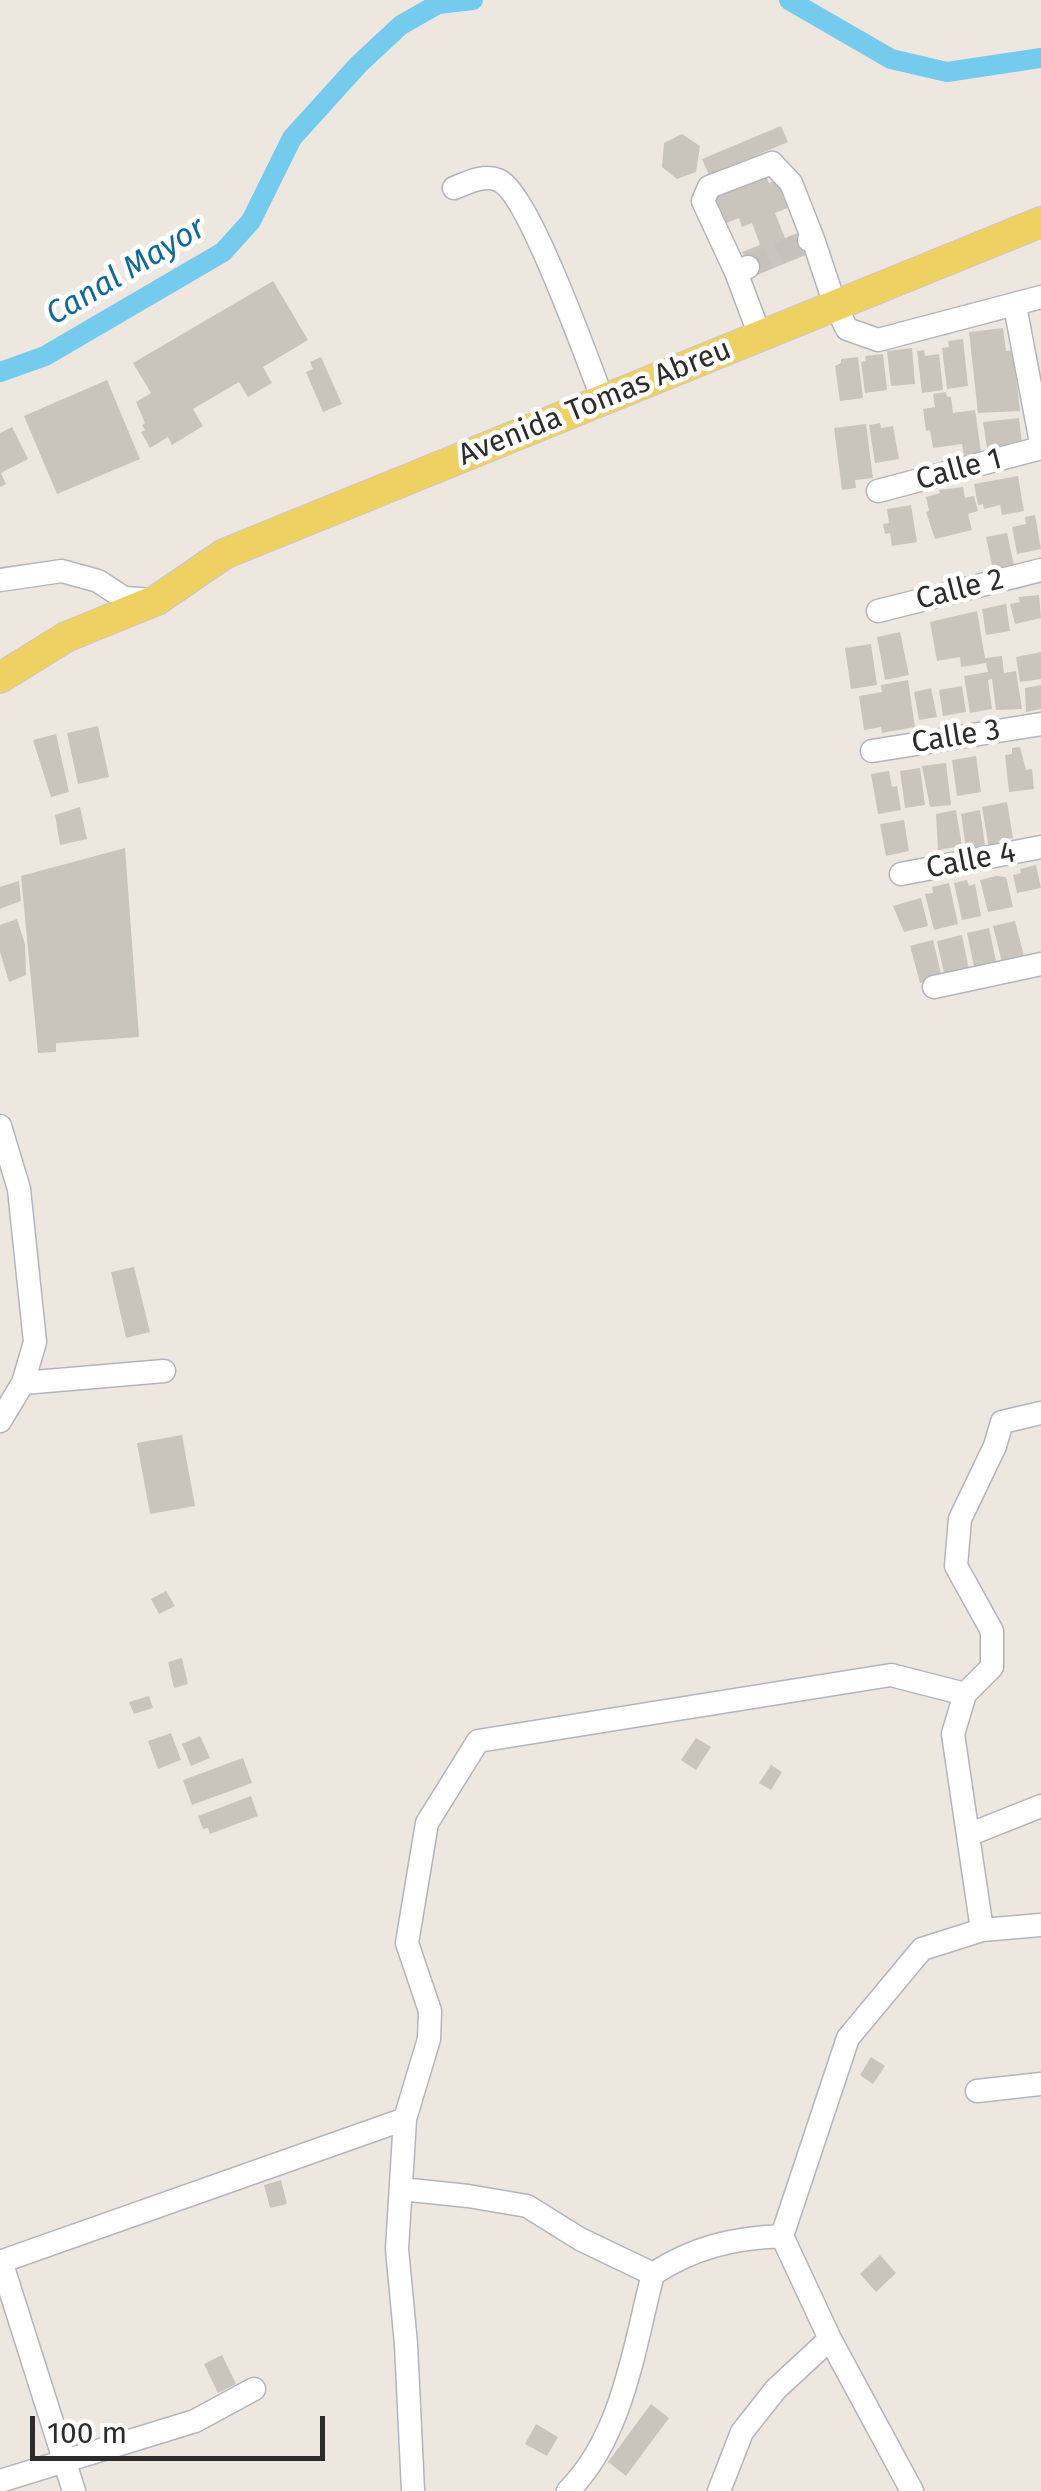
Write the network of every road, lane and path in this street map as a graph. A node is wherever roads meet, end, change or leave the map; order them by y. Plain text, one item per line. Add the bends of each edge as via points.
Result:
1 (454, 188) dead end
2 (1041, 222) edge
3 (1041, 296) edge
4 (835, 305) junction
5 (1015, 306) junction
6 (760, 336) junction
7 (603, 400) junction
8 (1041, 446) edge
9 (878, 492) dead end
10 (1041, 570) edge
11 (0, 580) edge
12 (158, 600) junction
13 (878, 611) dead end
14 (0, 678) edge
15 (1041, 724) edge
16 (872, 750) dead end
17 (1041, 847) edge
18 (901, 874) dead end
19 (1041, 964) edge
20 (934, 987) dead end
21 (0, 1126) edge
22 (164, 1371) dead end
23 (23, 1383) junction
24 (1041, 1413) edge
25 (0, 1421) edge
26 (965, 1694) junction
27 (1041, 1806) edge
28 (968, 1835) junction
29 (1041, 1925) edge
30 (982, 1930) junction
31 (1041, 2084) edge
32 (976, 2091) dead end
33 (405, 2120) junction
34 (400, 2189) junction
35 (782, 2236) junction
36 (1, 2262) edge
37 (653, 2274) junction
38 (830, 2339) junction
39 (254, 2389) dead end
40 (63, 2459) junction
41 (0, 2481) edge
42 (74, 2491) edge
43 (413, 2491) edge
44 (568, 2491) edge
45 (719, 2491) edge
46 (912, 2491) edge

1 - 7 street via 496,178 510,187 530,220
2 - 4 main road, Avenida Tomas Abreu
3 - 5 street
4 - 5 street via 846,329 878,340
4 - 6 main road, Avenida Tomas Abreu
4 - 6 street via 792,183 772,163 709,187 703,201 742,270
5 - 8 street
6 - 7 main road, Avenida Tomas Abreu
7 - 12 main road, Avenida Tomas Abreu via 224,554
8 - 9 street, Calle 1
10 - 13 street, Calle 2
11 - 12 street via 62,570 124,598
12 - 14 main road, Avenida Tomas Abreu via 66,637
15 - 16 street, Calle 3
17 - 18 street, Calle 4
19 - 20 street
21 - 23 street via 18,1189 35,1342
22 - 23 street
23 - 25 street
24 - 26 street via 1002,1422 960,1519 956,1566 992,1631 992,1667
26 - 28 street via 953,1734
26 - 33 street via 891,1675 478,1741 427,1822 407,1944 430,2011 429,2039
27 - 28 street
28 - 30 street
29 - 30 street
30 - 35 street via 922,1949 848,2038
31 - 32 street
33 - 34 street
33 - 36 street
34 - 37 street via 526,2206
34 - 43 street via 397,2248
35 - 37 street via 737,2238
35 - 38 street
36 - 40 street
37 - 44 street via 615,2419
38 - 45 street via 742,2432
38 - 46 street
39 - 40 street via 195,2421
40 - 41 street
40 - 42 street

